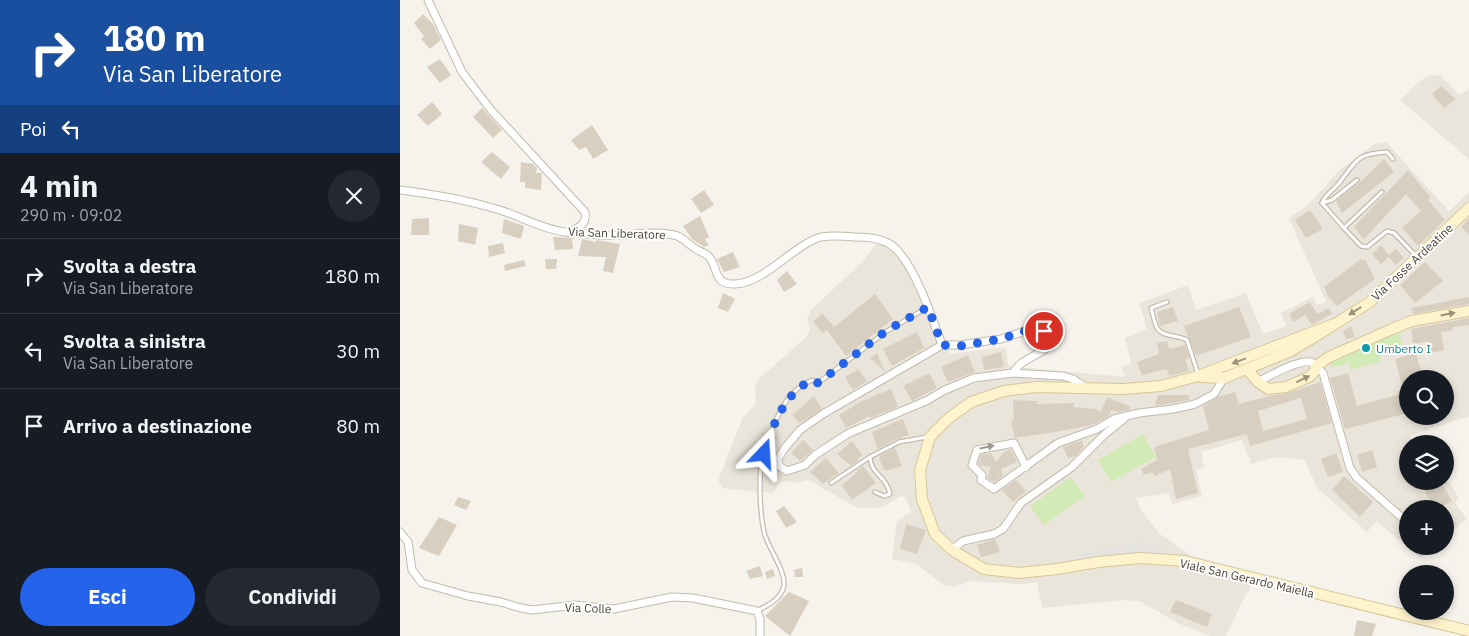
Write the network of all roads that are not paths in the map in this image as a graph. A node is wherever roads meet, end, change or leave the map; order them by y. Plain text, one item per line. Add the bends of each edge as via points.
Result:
1 (428, 0) edge
2 (1393, 159) dead end
3 (1356, 180) dead end
4 (400, 190) edge
5 (1382, 192) dead end
6 (1322, 203) junction
7 (1469, 208) edge
8 (1344, 228) junction
9 (568, 232) junction
10 (1418, 258) junction
11 (1167, 302) dead end
12 (928, 307) junction
13 (1469, 311) edge
14 (1334, 324) junction
15 (942, 345) junction
16 (1316, 366) junction
17 (1247, 369) junction
18 (1013, 373) junction
19 (1198, 376) junction
20 (1224, 378) junction
21 (1258, 382) junction
22 (1088, 389) junction
23 (1128, 417) junction
24 (930, 437) junction
25 (870, 457) junction
26 (1026, 467) junction
27 (831, 483) dead end
28 (875, 492) dead end
29 (1399, 515) edge
30 (400, 532) edge
31 (952, 550) junction
32 (756, 611) junction
33 (1469, 631) edge
34 (760, 636) edge

1 - 9 street via 462,72 491,110 586,212 583,225
2 - 6 lane via 1387,152 1360,157
3 - 6 lane via 1332,200
4 - 9 street, Via San Liberatore via 470,202 544,228
5 - 8 lane
6 - 8 lane
7 - 10 main road, Via Fosse Ardeatine
8 - 10 lane via 1361,246 1367,247 1387,231 1394,233
9 - 12 street, Via San Liberatore via 675,235 708,256 720,280 728,284 746,282 820,238 868,238 888,243 899,252
10 -> 14 main road, Via Fosse Ardeatine via 1370,302
11 - 19 lane via 1151,308 1158,329 1163,334 1187,340
12 - 15 street, Via San Liberatore
12 - 32 lane via 886,331 818,383 812,380 804,384 788,399 761,465 764,530 784,576 784,587 779,597
16 -> 13 main road via 1329,357 1412,321
14 - 17 main road, Via Fosse Ardeatine via 1291,351
14 -> 19 main road
15 - 18 street via 960,346 1001,339 1028,330 1044,331 1052,342 1049,347 1027,358
15 - 18 street via 800,430 778,459 779,466 787,471 806,465 815,455 849,433 974,378
16 - 21 street via 1311,362 1301,362
21 -> 16 main road via 1268,389 1286,387 1309,377
16 - 29 street via 1323,373 1350,468
17 - 20 main road, Via Fosse Ardeatine
17 - 21 main road
18 - 22 street via 1063,376
19 - 20 main road, Viale San Gerardo Maiella
19 - 22 main road, Viale San Gerardo Maiella via 1161,386
20 - 23 street via 1214,394 1195,404
22 - 24 main road, Viale San Gerardo Maiella via 1037,386 1004,391 970,402
23 - 26 street via 1058,443
23 - 31 street via 1105,434 1072,467 1021,503 1003,529 962,541
24 - 25 lane via 899,442
24 - 31 main road, Viale San Gerardo Maiella via 920,470 922,499 936,534
25 - 27 lane
25 - 28 lane via 870,464 888,485 890,494 884,496
26 -> 26 street via 994,489 981,480 982,475 972,465 977,450 1014,443
30 - 32 street, Via Colle via 408,542 412,570 422,583 518,608 532,610 575,605 614,609 672,598 693,598
31 - 33 main road, Viale San Gerardo Maiella via 984,569 1019,573 1140,558 1185,561
32 - 34 street via 760,619

